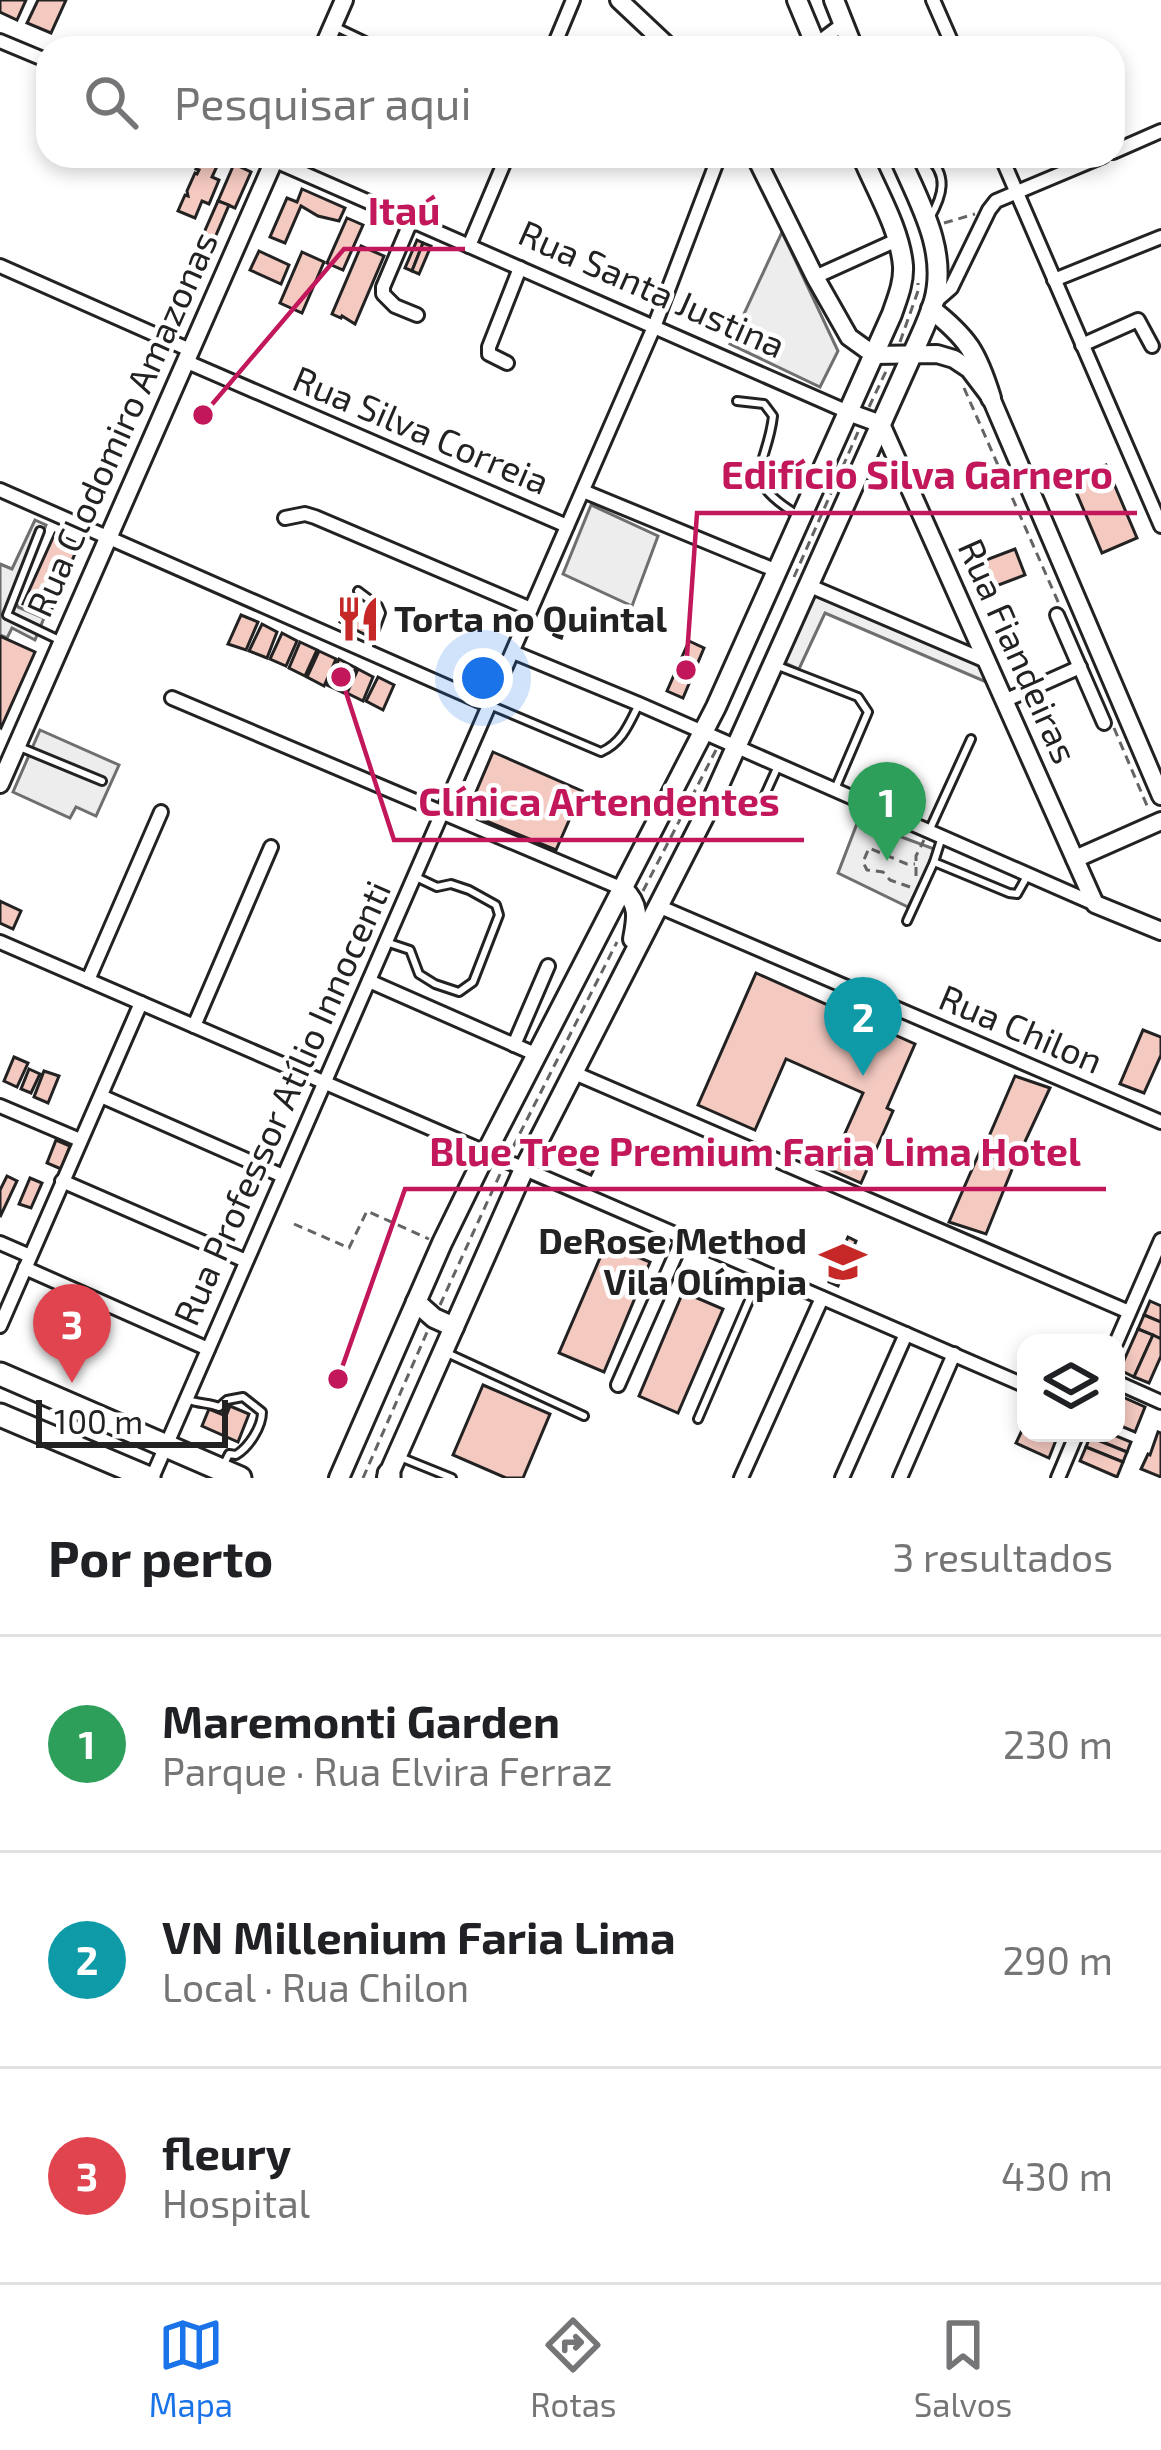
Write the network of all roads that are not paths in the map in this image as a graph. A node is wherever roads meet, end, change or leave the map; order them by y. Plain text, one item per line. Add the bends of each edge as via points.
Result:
1 (344, 0) edge
2 (573, 0) edge
3 (619, 0) edge
4 (797, 0) edge
5 (834, 0) edge
6 (933, 0) edge
7 (843, 24) junction
8 (333, 26) junction
9 (328, 36) edge
10 (354, 36) edge
11 (558, 36) edge
12 (657, 36) edge
13 (811, 36) edge
14 (828, 36) edge
15 (848, 36) edge
16 (949, 36) edge
17 (0, 40) edge
18 (36, 56) edge
19 (1161, 131) edge
20 (1125, 147) edge
21 (268, 168) edge
22 (294, 168) edge
23 (502, 168) edge
24 (715, 168) edge
25 (761, 168) edge
26 (867, 168) edge
27 (904, 168) edge
28 (939, 168) edge
29 (1005, 168) edge
30 (1075, 168) edge
31 (1016, 193) junction
32 (411, 221) junction
33 (929, 224) junction
34 (1161, 237) edge
35 (897, 240) junction
36 (469, 245) junction
37 (0, 266) edge
38 (520, 268) junction
39 (815, 277) junction
40 (1054, 280) junction
41 (932, 305) junction
42 (417, 315) dead end
43 (655, 327) junction
44 (1082, 345) junction
45 (1152, 346) dead end
46 (914, 354) junction
47 (188, 355) junction
48 (874, 355) junction
49 (507, 363) dead end
50 (991, 398) junction
51 (737, 400) dead end
52 (848, 412) junction
53 (881, 424) junction
54 (0, 490) edge
55 (583, 491) junction
56 (285, 518) dead end
57 (801, 518) junction
58 (567, 526) junction
59 (1161, 526) edge
60 (40, 531) dead end
61 (107, 536) junction
62 (777, 571) junction
63 (810, 586) junction
64 (358, 591) dead end
65 (531, 610) junction
66 (1057, 615) dead end
67 (63, 642) junction
68 (367, 651) junction
69 (513, 652) junction
70 (987, 662) junction
71 (775, 664) junction
72 (1080, 667) junction
73 (172, 698) dead end
74 (1004, 700) junction
75 (639, 704) junction
76 (489, 705) junction
77 (1104, 723) dead end
78 (704, 732) junction
79 (971, 740) dead end
80 (17, 746) junction
81 (736, 747) junction
82 (778, 765) junction
83 (102, 782) dead end
84 (0, 784) edge
85 (835, 789) junction
86 (1161, 796) edge
87 (710, 805) junction
88 (161, 812) dead end
89 (442, 812) junction
90 (1161, 821) edge
91 (929, 831) junction
92 (943, 837) junction
93 (271, 847) dead end
94 (1075, 859) junction
95 (934, 862) junction
96 (1028, 874) junction
97 (414, 876) junction
98 (623, 890) junction
99 (1095, 904) junction
100 (658, 906) junction
101 (908, 921) dead end
102 (1161, 932) edge
103 (0, 942) edge
104 (386, 942) junction
105 (630, 959) junction
106 (548, 966) dead end
107 (88, 980) junction
108 (369, 981) junction
109 (140, 1003) junction
110 (194, 1026) junction
111 (514, 1045) junction
112 (535, 1054) junction
113 (572, 1072) junction
114 (324, 1082) junction
115 (101, 1096) junction
116 (0, 1106) edge
117 (1161, 1122) edge
118 (80, 1140) junction
119 (486, 1153) junction
120 (524, 1169) junction
121 (284, 1176) junction
122 (62, 1181) junction
123 (683, 1238) junction
124 (1161, 1240) edge
125 (0, 1243) edge
126 (246, 1261) junction
127 (27, 1262) junction
128 (761, 1271) junction
129 (822, 1298) junction
130 (416, 1302) junction
131 (1129, 1312) junction
132 (0, 1326) edge
133 (454, 1327) junction
134 (906, 1334) junction
135 (1120, 1334) edge
136 (208, 1349) junction
137 (443, 1352) junction
138 (954, 1354) junction
139 (0, 1374) edge
140 (1017, 1382) edge
141 (618, 1385) dead end
142 (1125, 1386) edge
143 (186, 1398) junction
144 (1161, 1402) edge
145 (0, 1415) edge
146 (584, 1416) dead end
147 (698, 1419) dead end
148 (1073, 1442) edge
149 (166, 1446) junction
150 (391, 1472) edge
151 (231, 1474) edge
152 (151, 1478) edge
153 (339, 1478) edge
154 (452, 1478) edge
155 (741, 1478) edge
156 (842, 1478) edge
157 (900, 1478) edge
158 (1058, 1478) edge

1 - 8 street
2 - 11 street
3 - 12 street
4 - 13 main road
5 - 7 main road
6 - 16 street
7 - 14 street
7 - 15 main road
8 - 9 street
8 - 10 lane
17 - 18 street
19 - 20 street
21 - 47 street, Rua Clodomiro Amazonas
22 - 32 street, Rua Santa Justina
23 - 36 street
24 - 43 street, Rua Professor Atílio Innocenti
25 - 39 street
26 - 35 main road
27 - 33 main road
28 - 33 lane via 943,196
29 - 31 street
30 - 31 street
31 - 40 street
31 - 41 street via 989,210 951,288
32 - 36 street, Rua Santa Justina
32 - 42 street via 382,294
33 - 41 main road via 938,270
34 - 40 street
35 - 39 street
35 - 48 main road via 901,286
36 - 38 street, Rua Santa Justina
37 - 47 street, Rua Silva Correia
38 - 43 street, Rua Santa Justina
38 - 49 street via 488,346
39 - 48 street via 842,329
40 - 44 street
41 - 46 main road
41 - 50 main road via 968,342
43 - 52 street, Rua Santa Justina
43 - 55 street, Rua Professor Atílio Innocenti
44 - 45 street via 1139,320
44 - 59 street
46 - 48 street
46 - 50 street via 954,359
46 - 53 main road
47 - 58 street, Rua Silva Correia
47 - 61 street, Rua Clodomiro Amazonas
48 - 52 main road
50 - 86 street
51 - 57 lane via 764,404 772,416 759,476 776,502
52 - 53 street, Rua Santa Justina
52 - 57 main road
53 - 63 main road
53 - 70 street, Rua Fiandeiras
54 - 61 street
55 - 58 street, Rua Professor Atílio Innocenti
55 - 62 street
56 - 65 street via 316,517
57 - 62 main road
58 - 65 street, Rua Professor Atílio Innocenti
60 - 67 lane via 7,615
61 - 67 street, Rua Clodomiro Amazonas
61 - 68 street
62 - 78 main road
63 - 70 street
63 - 71 main road
64 - 68 lane via 381,614
65 - 69 street, Rua Professor Atílio Innocenti
66 - 72 street
67 - 80 street, Rua Clodomiro Amazonas
68 - 76 street
69 - 75 street
69 - 76 street, Rua Professor Atílio Innocenti
70 - 74 street, Rua Fiandeiras
71 - 81 main road
71 - 85 lane via 866,704
72 - 74 street
72 - 77 street
73 - 89 street
74 - 94 street, Rua Fiandeiras
75 - 76 lane via 623,736 601,752
75 - 78 street
76 - 89 street, Rua Professor Atílio Innocenti
78 - 81 street
78 - 98 main road
79 - 91 lane
80 - 83 lane
80 - 84 street, Rua Clodomiro Amazonas
81 - 82 street
81 - 87 main road
82 - 85 street
82 - 87 lane via 749,814
85 - 91 street
87 - 100 main road
88 - 107 street
89 - 97 street, Rua Professor Atílio Innocenti
89 - 98 street
90 - 94 street
91 - 92 street
92 - 95 lane
92 - 96 street
93 - 110 street
94 - 99 street, Rua Fiandeiras
95 - 96 lane via 1009,893 1017,894
95 - 101 lane
96 - 99 street
97 - 104 street, Rua Professor Atílio Innocenti
97 - 104 lane via 496,905 473,982 459,992 436,984 416,970 410,950
98 - 105 main road via 638,914
98 - 112 main road
99 - 102 street
100 - 105 main road
100 - 117 street, Rua Chilon
103 - 107 street
104 - 108 street, Rua Professor Atílio Innocenti
105 - 113 main road
106 - 111 street
107 - 109 street
108 - 111 street
108 - 114 street, Rua Professor Atílio Innocenti
109 - 110 street
109 - 115 street
110 - 114 street
111 - 112 street
112 - 119 main road
113 - 120 main road
113 - 131 street
114 - 119 street
114 - 121 street, Rua Professor Atílio Innocenti
115 - 118 street
115 - 121 street
116 - 118 street
118 - 122 street
119 - 120 street
119 - 130 main road
120 - 123 street
120 - 133 main road
121 - 126 street, Rua Professor Atílio Innocenti
122 - 126 street
122 - 127 street
123 - 128 street
123 - 141 street
124 - 131 street
125 - 127 street
126 - 136 street, Rua Professor Atílio Innocenti
127 - 132 street
127 - 136 street
128 - 129 street
128 - 147 lane
129 - 134 street
129 - 155 street
130 - 133 main road
130 - 153 main road
131 - 135 street
133 - 137 main road
134 - 138 street
134 - 156 street
136 - 143 street, Rua Professor Atílio Innocenti
137 - 146 lane
137 - 150 main road
138 - 140 street
138 - 157 street
139 - 149 highway
142 - 144 street
143 - 149 street, Rua Professor Atílio Innocenti
143 - 151 lane via 219,1408 238,1396 262,1412 248,1444 229,1454
145 - 152 highway
148 - 158 street
149 - 151 highway
149 - 152 street, Rua Professor Atílio Innocenti
150 - 154 lane

